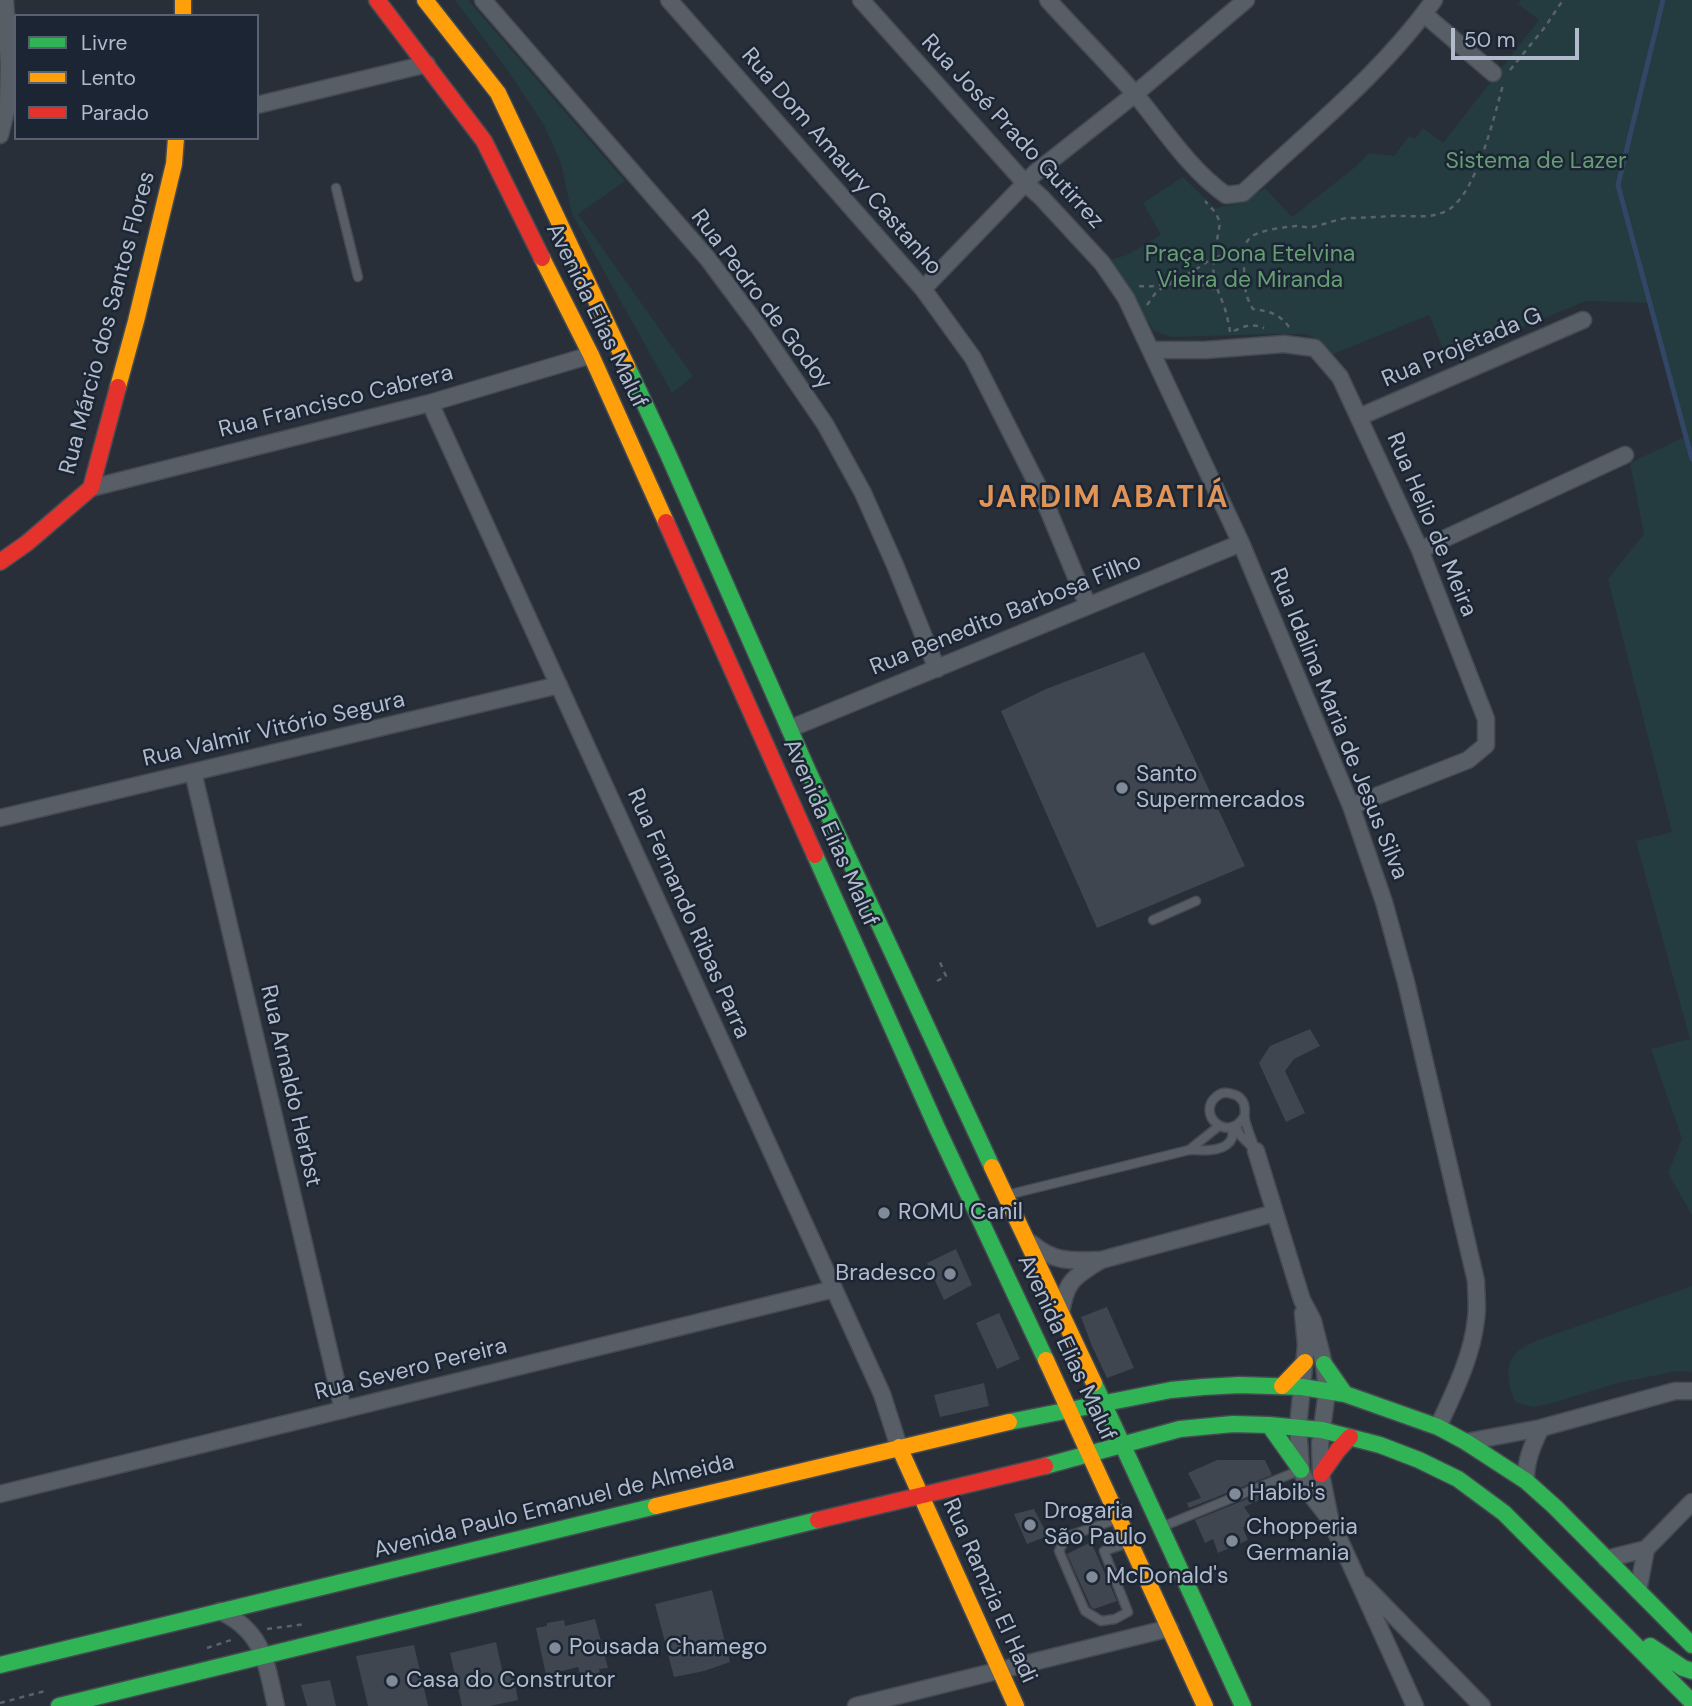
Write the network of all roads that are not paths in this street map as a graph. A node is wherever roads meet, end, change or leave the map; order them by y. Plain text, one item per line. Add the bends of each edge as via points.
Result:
1 (5, 0) edge
2 (377, 0) edge
3 (425, 0) edge
4 (483, 0) edge
5 (669, 0) edge
6 (861, 0) edge
7 (1048, 0) edge
8 (1247, 0) edge
9 (1434, 0) edge
10 (1424, 14) junction
11 (427, 64) junction
12 (1501, 77) road end
13 (1135, 94) junction
14 (8, 103) edge
15 (259, 105) edge
16 (0, 135) edge
17 (176, 140) edge
18 (1025, 183) junction
19 (336, 188) dead end
20 (358, 277) dead end
21 (923, 289) junction
22 (1129, 292) joint
23 (606, 320) junction
24 (1583, 320) dead end
25 (1151, 350) junction
26 (592, 355) junction
27 (430, 403) junction
28 (1359, 417) junction
29 (1625, 455) dead end
30 (90, 488) junction
31 (1241, 543) junction
32 (1420, 550) junction
33 (0, 562) edge
34 (1088, 606) junction
35 (937, 668) junction
36 (559, 685) junction
37 (789, 729) junction
38 (193, 772) junction
39 (1351, 806) junction
40 (0, 818) edge
41 (1196, 901) dead end
42 (1153, 920) dead end
43 (1244, 1117) junction
44 (1219, 1126) junction
45 (1234, 1126) junction
46 (937, 1128) junction
47 (1189, 1150) junction
48 (1256, 1151) junction
49 (1007, 1195) junction
50 (1275, 1213) junction
51 (1028, 1242) junction
52 (1101, 1261) junction
53 (834, 1289) junction
54 (1302, 1300) junction
55 (1061, 1314) junction
56 (1305, 1362) junction
57 (1324, 1364) junction
58 (1282, 1386) junction
59 (1302, 1387) junction
60 (1327, 1391) junction
61 (1692, 1391) edge
62 (1345, 1394) junction
63 (1104, 1403) junction
64 (343, 1410) junction
65 (1069, 1410) junction
66 (1269, 1425) junction
67 (1298, 1427) junction
68 (1438, 1427) junction
69 (1541, 1428) junction
70 (1322, 1430) junction
71 (1350, 1437) junction
72 (1466, 1442) junction
73 (1124, 1445) junction
74 (900, 1447) junction
75 (1090, 1454) junction
76 (1301, 1470) junction
77 (1321, 1474) junction
78 (1526, 1481) junction
79 (0, 1494) edge
80 (921, 1495) junction
81 (1692, 1502) edge
82 (1119, 1518) junction
83 (1330, 1518) junction
84 (1161, 1527) junction
85 (1130, 1542) junction
86 (1646, 1549) junction
87 (1606, 1559) junction
88 (1357, 1577) junction
89 (1638, 1591) junction
90 (220, 1611) junction
91 (1613, 1621) junction
92 (1170, 1628) junction
93 (1692, 1645) edge
94 (264, 1656) junction
95 (0, 1665) edge
96 (1001, 1670) junction
97 (1692, 1671) edge
98 (1692, 1702) edge
99 (860, 1705) edge
100 (60, 1706) edge
101 (276, 1706) edge
102 (1016, 1706) edge
103 (1205, 1706) edge
104 (1243, 1706) edge
105 (1415, 1706) edge
106 (1482, 1706) edge

1 - 14 street
2 - 11 main road, Avenida Elias Maluf
3 - 23 main road, Avenida Elias Maluf via 498,93
4 - 35 street, Rua Pedro de Godoy via 708,259 825,424 863,492
5 - 21 street, Rua Dom Amaury Castanho
6 - 18 street, Rua José Prado Gutirrez
7 - 13 street
8 - 13 street
9 - 10 street
10 - 12 street
10 - 13 street via 1378,68 1243,193 1226,195 1214,187
11 - 15 street
11 - 26 main road, Avenida Elias Maluf via 484,141
13 - 18 street
14 - 16 street
17 - 30 main road, Rua Márcio dos Santos Flores via 136,321
18 - 21 street
18 - 22 street, Rua José Prado Gutirrez
19 - 20 lane
21 - 34 street, Rua Dom Amaury Castanho via 973,358 1040,490
22 - 25 street, Rua Idalina Maria de Jesus Silva
23 - 26 main road via 603,337
23 - 37 main road, Avenida Elias Maluf
24 - 28 street, Rua Projetada G
25 - 28 street, Rua Helio de Meira via 1284,344 1315,348 1340,377
25 - 31 street, Rua Idalina Maria de Jesus Silva
26 - 27 street, Rua Francisco Cabrera
26 - 46 main road, Avenida Elias Maluf
27 - 30 street, Rua Francisco Cabrera
27 - 36 street, Rua Fernando Ribas Parra
28 - 32 street, Rua Helio de Meira
29 - 32 street
30 - 33 main road, Rua Márcio dos Santos Flores
31 - 34 street, Rua Benedito Barbosa Filho
31 - 39 street, Rua Idalina Maria de Jesus Silva
32 - 39 street, Rua Helio de Meira via 1486,719 1486,745 1468,760
34 - 35 street, Rua Benedito Barbosa Filho
35 - 37 street, Rua Benedito Barbosa Filho
36 - 38 street, Rua Valmir Vitório Segura
36 - 53 street, Rua Fernando Ribas Parra
37 - 49 main road, Avenida Elias Maluf
38 - 40 street, Rua Valmir Vitório Segura
38 - 64 street, Rua Arnaldo Herbst
39 - 68 street, Rua Idalina Maria de Jesus Silva via 1406,982 1476,1281 1470,1351
41 - 42 lane
43 - 44 lane via 1241,1099 1221,1093 1209,1107
43 - 45 lane
43 - 48 lane
44 - 45 lane
44 - 47 lane
45 - 47 lane via 1232,1139 1225,1146
45 - 48 lane
46 - 49 main road via 978,1194
46 - 65 main road, Avenida Elias Maluf
47 - 49 lane
48 - 50 street
49 - 51 main road, Avenida Elias Maluf
50 - 52 street
50 - 54 street
51 - 52 street via 1051,1257
51 - 55 main road, Avenida Elias Maluf
52 - 55 street via 1079,1273 1067,1288
53 - 64 street, Rua Severo Pereira
53 - 74 street, Rua Fernando Ribas Parra via 882,1394
54 - 56 street
54 - 57 street via 1313,1321
55 - 63 main road, Avenida Elias Maluf
56 - 58 main road
56 - 59 street
57 - 60 street
57 - 62 main road
58 - 59 main road, Avenida Paulo Emanuel de Almeida
58 - 63 main road, Avenida Paulo Emanuel de Almeida via 1171,1390
59 - 60 main road, Avenida Paulo Emanuel de Almeida
59 - 67 street
60 - 62 main road, Avenida Paulo Emanuel de Almeida
60 - 70 street
61 - 69 street via 1675,1391
62 - 68 main road, Avenida Paulo Emanuel de Almeida
63 - 65 main road, Avenida Paulo Emanuel de Almeida
63 - 73 main road, Avenida Elias Maluf
64 - 79 street, Rua Severo Pereira
65 - 74 main road, Avenida Paulo Emanuel de Almeida
65 - 75 main road, Avenida Elias Maluf
66 - 67 main road
66 - 73 main road via 1180,1429
66 - 76 main road
67 - 70 main road
67 - 76 street
68 - 72 main road, Avenida Paulo Emanuel de Almeida
69 - 72 street
69 - 78 street via 1528,1461
70 - 71 main road
70 - 77 street
71 - 77 main road
71 - 91 main road via 1419,1460 1458,1479 1504,1513
72 - 78 main road, Avenida Paulo Emanuel de Almeida
73 - 75 main road
73 - 84 main road, Avenida Elias Maluf
74 - 80 main road
74 - 90 main road, Avenida Paulo Emanuel de Almeida
75 - 80 main road
75 - 82 main road, Avenida Elias Maluf
76 - 83 street via 1312,1496
76 - 84 lane
77 - 83 street
78 - 87 main road, Avenida Paulo Emanuel de Almeida
80 - 94 main road
80 - 96 main road, Rua Ramzia El Hadi
81 - 86 street
82 - 85 main road, Avenida Elias Maluf
82 - 85 lane via 1066,1537 1059,1551 1085,1611 1101,1621 1128,1612 1104,1550
83 - 88 street
84 - 104 main road, Avenida Elias Maluf
85 - 92 main road, Avenida Elias Maluf
86 - 87 street
86 - 89 street
87 - 89 main road, Avenida Paulo Emanuel de Almeida
88 - 105 street
88 - 106 street
89 - 93 main road, Avenida Paulo Emanuel de Almeida
90 - 94 street via 250,1633
90 - 95 main road, Avenida Paulo Emanuel de Almeida
91 - 97 main road
91 - 98 main road
92 - 96 street
92 - 103 main road, Avenida Elias Maluf
94 - 100 main road
94 - 101 street
96 - 99 street
96 - 102 main road, Rua Ramzia El Hadi

